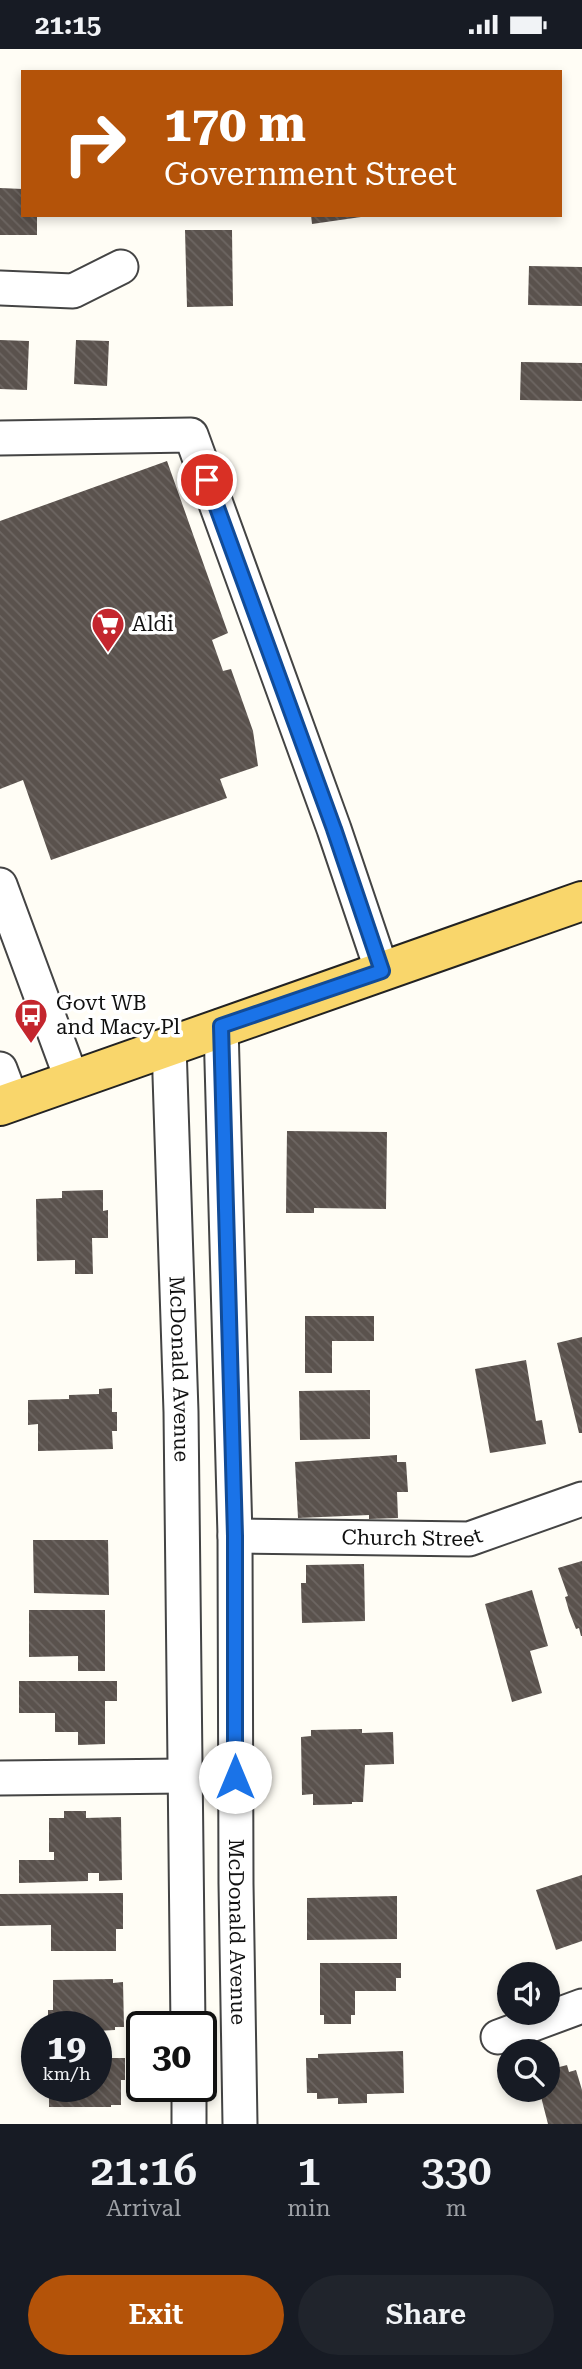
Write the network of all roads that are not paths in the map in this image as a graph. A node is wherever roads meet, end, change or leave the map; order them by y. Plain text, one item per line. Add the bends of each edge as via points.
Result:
1 (121, 267) dead end
2 (0, 288) edge
3 (0, 438) edge
4 (0, 885) edge
5 (582, 901) edge
6 (10, 943) edge
7 (382, 971) junction
8 (221, 1026) junction
9 (169, 1045) junction
10 (72, 1080) junction
11 (4, 1092) edge
12 (582, 1499) edge
13 (235, 1536) junction
14 (184, 1776) junction
15 (0, 1778) edge
16 (582, 2007) edge
17 (188, 2011) edge
18 (498, 2036) dead end
19 (189, 2102) edge
20 (189, 2124) edge
21 (240, 2124) edge

1 - 2 street via 73,291
3 - 7 street via 191,435
4 - 6 street
5 - 7 main road
6 - 10 street
7 - 8 main road
8 - 9 main road
8 - 13 street, McDonald Avenue
9 - 10 main road
9 - 14 street, McDonald Avenue via 181,1412
10 - 11 main road
12 - 13 street, Church Street via 469,1539
13 - 21 street, McDonald Avenue
14 - 15 street
14 - 17 street, McDonald Avenue
16 - 18 street
19 - 20 street

